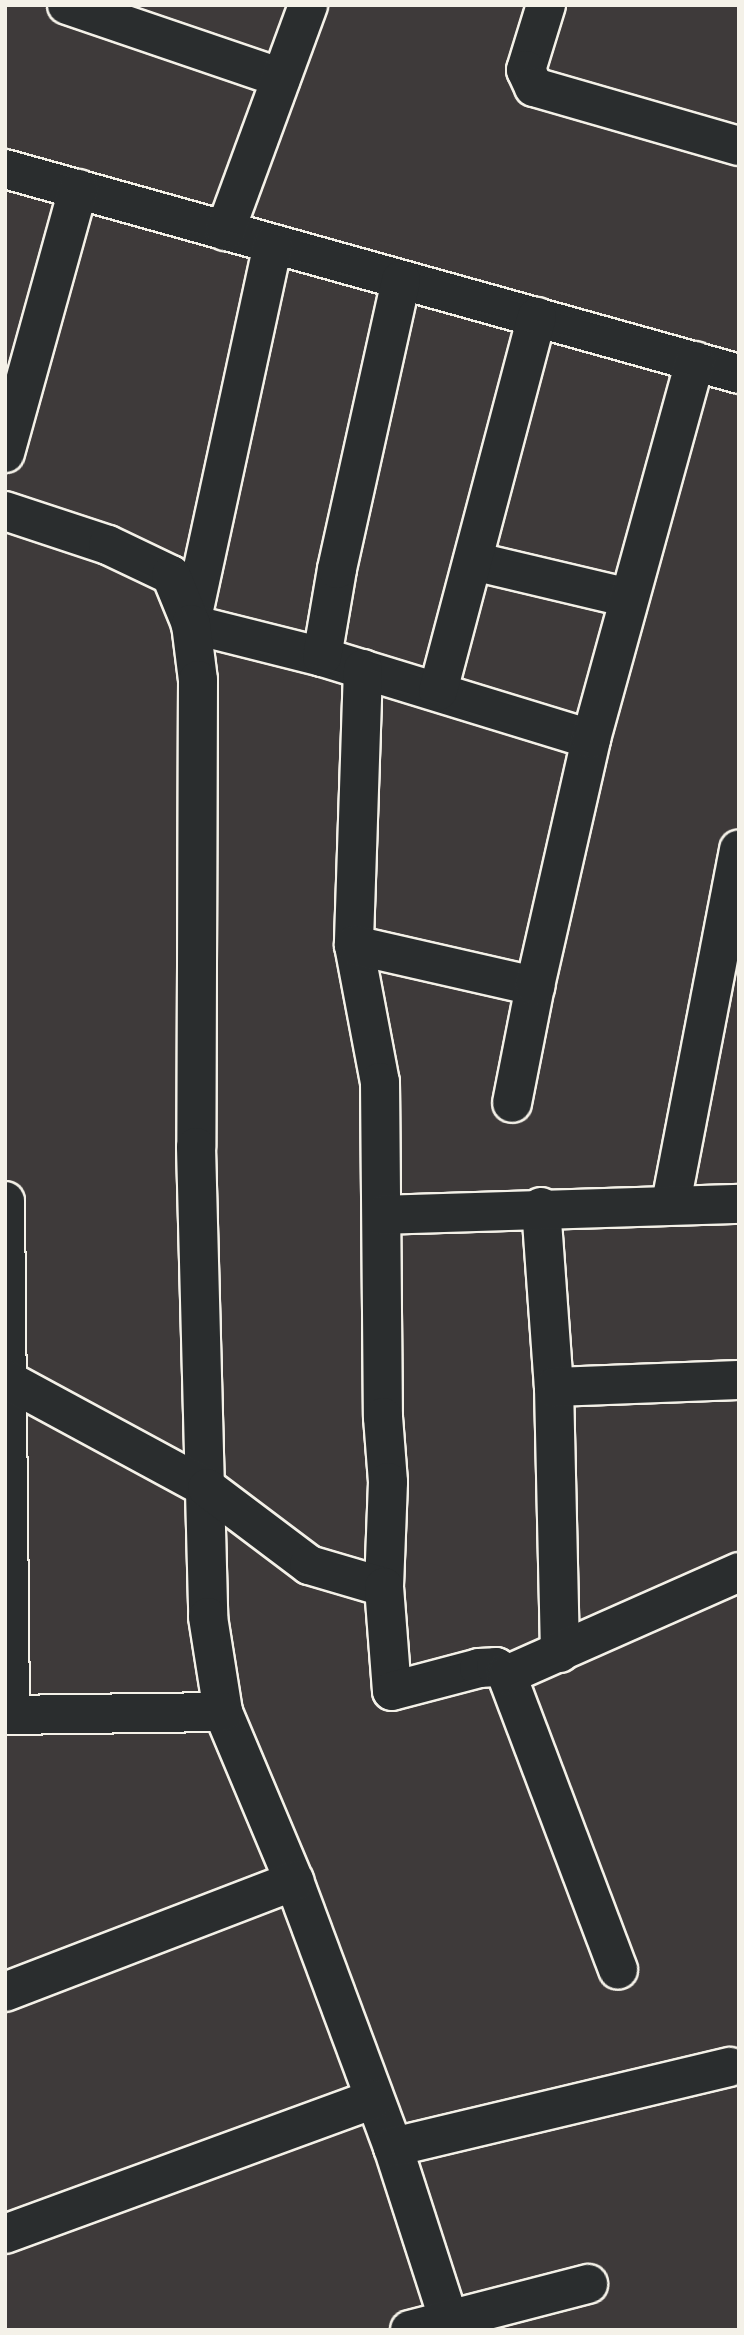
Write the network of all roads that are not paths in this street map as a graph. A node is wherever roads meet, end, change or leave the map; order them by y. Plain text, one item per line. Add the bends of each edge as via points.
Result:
1 (68, 5) edge
2 (308, 5) edge
3 (546, 5) edge
4 (112, 13) edge
5 (281, 78) junction
6 (739, 146) edge
7 (5, 169) edge
8 (78, 189) junction
9 (225, 231) junction
10 (273, 244) junction
11 (401, 281) junction
12 (537, 317) junction
13 (17, 361) edge
14 (695, 361) junction
15 (739, 374) edge
16 (5, 453) edge
17 (16, 518) edge
18 (472, 561) junction
19 (629, 598) junction
20 (191, 624) junction
21 (322, 657) junction
22 (363, 669) junction
23 (438, 691) junction
24 (592, 739) junction
25 (739, 849) edge
26 (354, 945) junction
27 (534, 986) junction
28 (512, 1103) dead end
29 (5, 1201) edge
30 (670, 1203) junction
31 (739, 1204) edge
32 (541, 1208) junction
33 (382, 1215) junction
34 (739, 1380) edge
35 (8, 1381) edge
36 (554, 1387) junction
37 (206, 1488) junction
38 (739, 1572) edge
39 (384, 1587) junction
40 (559, 1653) junction
41 (507, 1675) junction
42 (223, 1712) junction
43 (8, 1715) edge
44 (294, 1881) junction
45 (618, 1970) dead end
46 (5, 1992) edge
47 (730, 2067) dead end
48 (374, 2099) junction
49 (393, 2147) junction
50 (5, 2234) edge
51 (588, 2284) dead end
52 (450, 2323) edge
53 (410, 2330) edge

1 - 4 street
2 - 5 street
3 - 6 street via 526,69 534,87
4 - 5 street
5 - 9 street
7 - 8 street
8 - 9 street
8 - 13 street
9 - 10 street
10 - 11 street
10 - 20 street
11 - 12 street
11 - 21 street
12 - 14 street
12 - 18 street
13 - 16 street
14 - 15 street
14 - 19 street
17 - 20 street via 144,559 171,575
18 - 19 street
18 - 23 street
19 - 24 street
20 - 21 street
20 - 37 street via 198,680 196,1147
21 - 22 street
22 - 23 street
22 - 26 street
23 - 24 street
24 - 27 street
25 - 30 street
26 - 27 street
26 - 33 street via 380,1082
27 - 28 street
29 - 35 street
30 - 31 street
30 - 32 street
32 - 33 street
32 - 36 street
33 - 39 street via 383,1417 388,1482
34 - 36 street
35 - 37 street
35 - 43 street
36 - 40 street
37 - 39 street via 309,1565
37 - 42 street via 208,1617
38 - 40 street
39 - 41 street via 391,1691 479,1668 496,1667
40 - 41 street
41 - 45 street
42 - 43 street
42 - 44 street
44 - 46 street
44 - 48 street
47 - 49 street
48 - 49 street
48 - 50 street
49 - 52 street
51 - 52 street
52 - 53 street

